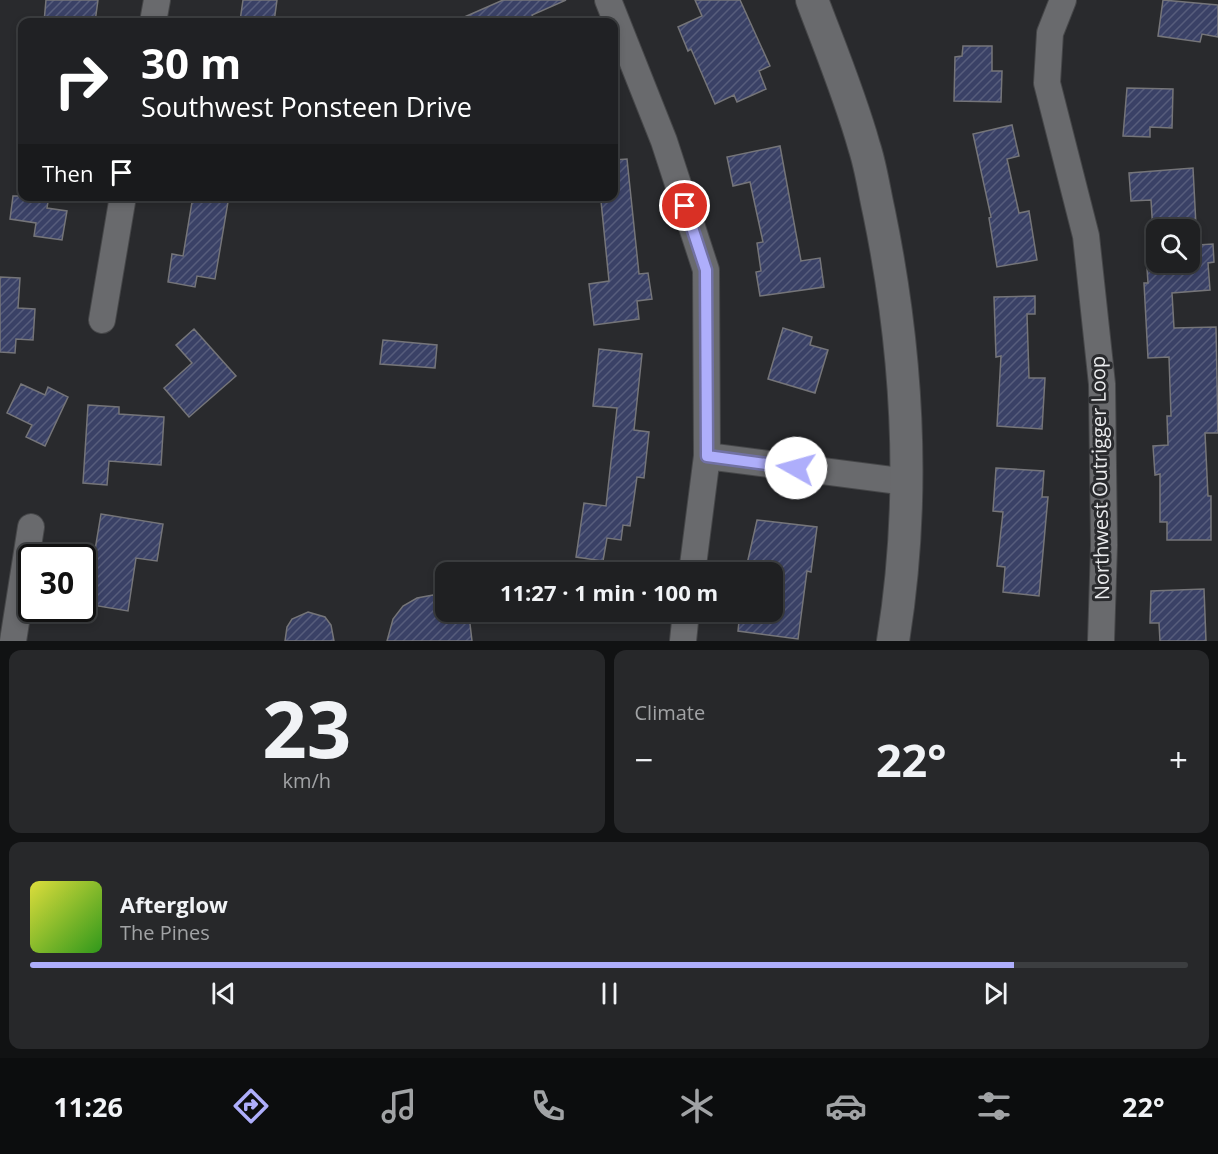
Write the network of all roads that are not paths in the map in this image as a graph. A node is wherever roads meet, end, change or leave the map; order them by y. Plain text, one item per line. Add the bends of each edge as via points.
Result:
1 (157, 0) edge
2 (608, 0) edge
3 (813, 0) edge
4 (1063, 0) edge
5 (154, 18) edge
6 (615, 18) edge
7 (618, 25) edge
8 (122, 201) edge
9 (102, 320) dead end
10 (707, 456) junction
11 (907, 482) junction
12 (31, 527) dead end
13 (693, 562) edge
14 (685, 622) edge
15 (13, 641) edge
16 (683, 641) edge
17 (893, 641) edge
18 (1101, 641) edge

1 - 5 street
2 - 6 street
3 - 11 street via 864,146 890,268 901,346
4 - 18 street, Northwest Outrigger Loop via 1050,33 1047,83 1086,236 1102,384
7 - 10 street via 664,141 706,270
8 - 9 street
10 - 11 street
10 - 13 street
11 - 17 street via 901,593
12 - 15 street
14 - 16 street

